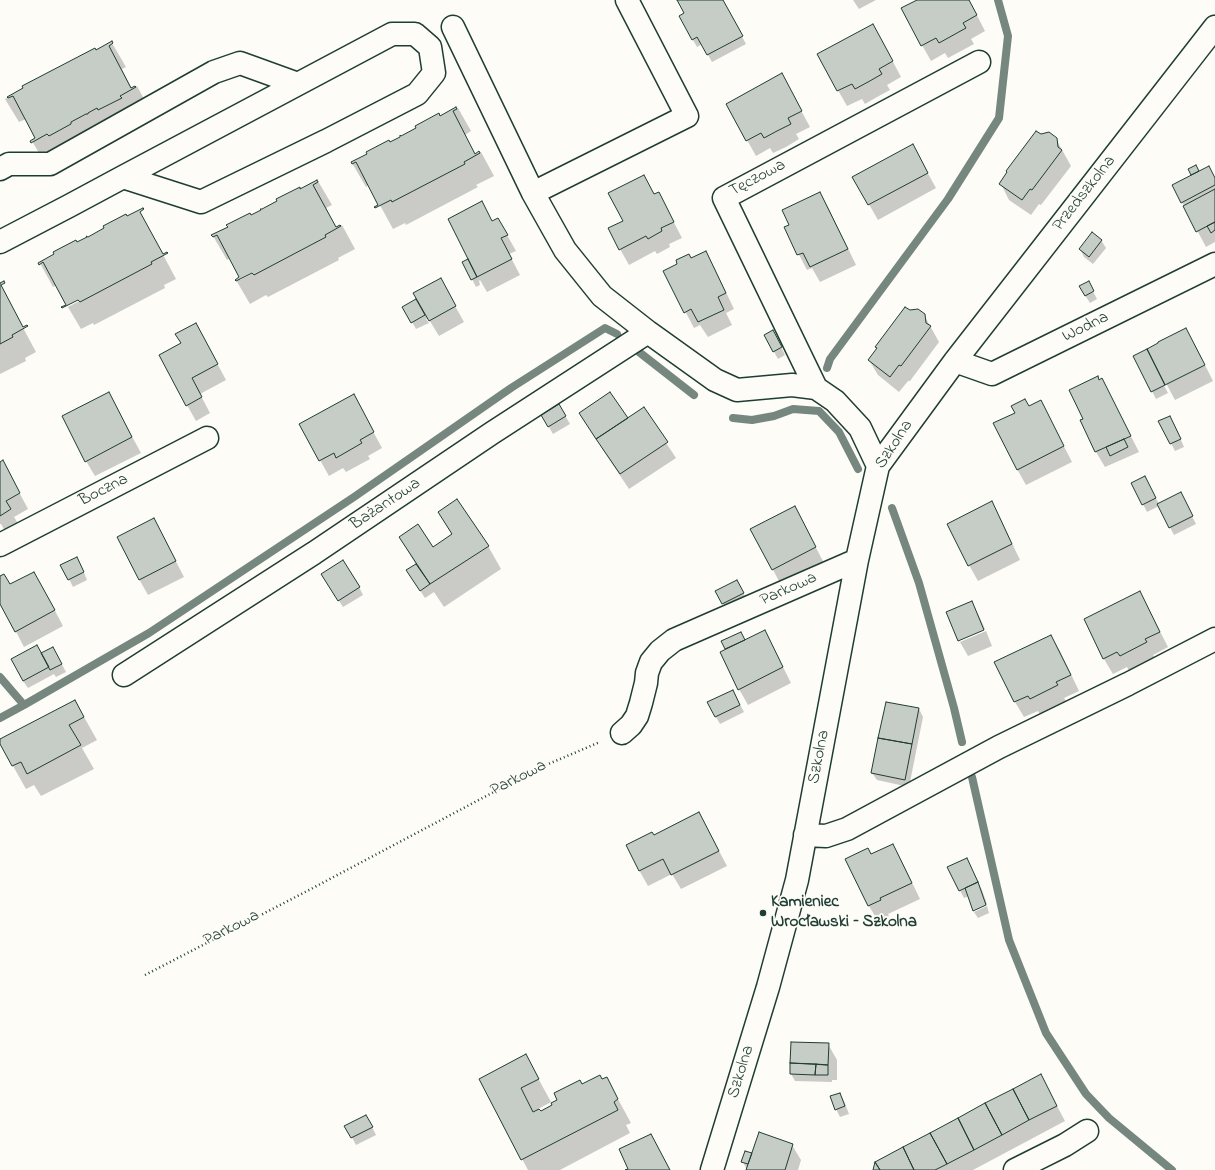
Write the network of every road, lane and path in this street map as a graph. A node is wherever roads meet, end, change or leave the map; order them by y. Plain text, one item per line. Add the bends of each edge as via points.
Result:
1 (627, 0) edge
2 (453, 27) dead end
3 (1215, 27) edge
4 (980, 62) dead end
5 (298, 84) junction
6 (0, 169) edge
7 (123, 177) junction
8 (533, 193) junction
9 (0, 242) edge
10 (1215, 264) edge
11 (648, 332) junction
12 (955, 361) junction
13 (816, 388) junction
14 (207, 438) dead end
15 (878, 466) junction
16 (0, 545) edge
17 (857, 560) junction
18 (1210, 641) edge
19 (124, 675) dead end
20 (622, 732) joint
21 (805, 835) junction
22 (145, 975) dead end
23 (1088, 1131) dead end
24 (712, 1170) edge
25 (1015, 1170) edge

1 - 8 street via 687,116
2 - 8 street
3 - 12 street, Przedszkolna
4 - 13 street, Tęczowa via 724,198
5 - 6 street via 240,63 214,72 50,164 9,164
5 - 7 street
5 - 7 street via 392,34 415,34 430,47 434,73 417,94 201,202
7 - 9 street
8 - 11 street via 565,250 602,296
10 - 12 street, Wodna via 992,374
11 - 13 street via 715,380 737,390 792,385
11 - 19 street, Bażantowa
12 - 15 street, Szkolna
13 - 15 street via 835,401 860,428
14 - 16 street, Boczna
15 - 17 street, Szkolna
17 - 20 street, Parkowa via 674,640 651,662 637,716
17 - 21 street, Szkolna
18 - 21 street via 999,747 847,829 826,836
20 - 22 path, Parkowa via 539,768
21 - 24 street, Szkolna via 797,880 768,987
23 - 25 street

